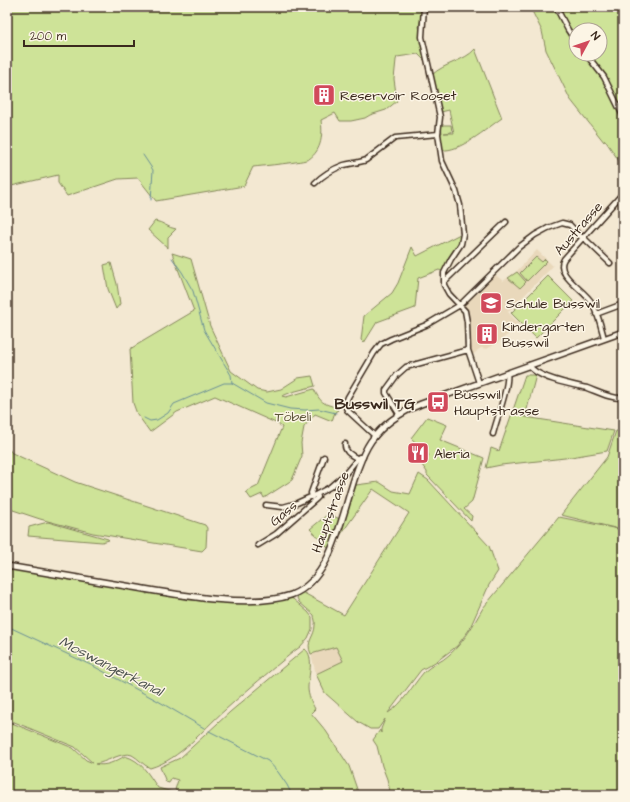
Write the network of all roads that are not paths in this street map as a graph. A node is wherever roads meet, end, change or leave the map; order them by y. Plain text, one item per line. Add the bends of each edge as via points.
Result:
1 (424, 7) edge
2 (556, 7) edge
3 (568, 30) edge
4 (592, 62) edge
5 (623, 116) edge
6 (438, 134) junction
7 (315, 183) dead end
8 (623, 193) edge
9 (506, 222) dead end
10 (582, 238) junction
11 (610, 263) dead end
12 (444, 281) junction
13 (623, 304) edge
14 (460, 305) junction
15 (596, 314) junction
16 (623, 332) edge
17 (604, 338) junction
18 (468, 350) junction
19 (529, 365) junction
20 (507, 373) junction
21 (479, 383) junction
22 (623, 398) edge
23 (399, 414) junction
24 (493, 434) dead end
25 (375, 436) junction
26 (345, 444) dead end
27 (324, 457) dead end
28 (360, 458) junction
29 (318, 494) junction
30 (312, 497) junction
31 (266, 505) dead end
32 (258, 544) dead end
33 (7, 566) edge

1 - 6 street via 422,37 440,117
2 - 3 street
4 - 5 street via 604,77
6 - 7 street via 395,138 366,160 324,174
6 - 12 street via 443,165 460,205 463,234 461,244 444,273
8 - 10 street, Austrasse
9 - 12 street
10 - 11 street
10 - 14 street via 567,223 535,235 519,247
10 - 15 street, Austrasse via 564,259 561,269 590,300
12 - 14 street via 448,294
13 - 15 street
14 - 18 street via 465,310
14 - 25 street via 426,325 385,341 377,349 345,405 347,410
15 - 17 street, Austrasse
16 - 17 street, Hauptstrasse
17 - 19 street, Hauptstrasse
18 - 21 street
18 - 23 street via 412,365 400,371 386,393
19 - 20 street, Hauptstrasse
19 - 22 street via 533,370 553,379
20 - 21 street, Hauptstrasse
20 - 24 street via 506,387
21 - 23 street, Hauptstrasse
23 - 25 street, Hauptstrasse
25 - 28 street, Hauptstrasse
26 - 28 street via 347,452
27 - 30 street via 311,493
28 - 29 street via 326,490
28 - 33 street, Hauptstrasse via 338,531 325,560 308,584 286,596 248,600 198,597
29 - 30 street
29 - 32 street, Gass via 316,499 282,528
30 - 31 street via 283,507

